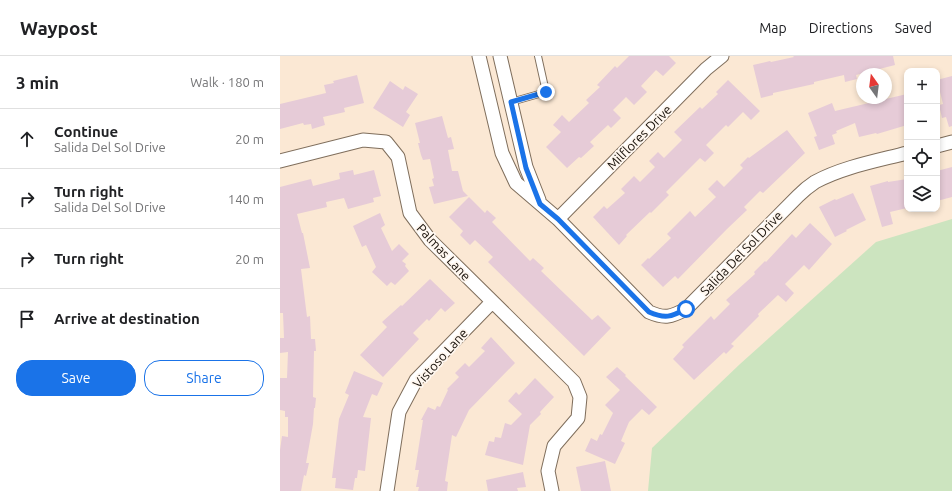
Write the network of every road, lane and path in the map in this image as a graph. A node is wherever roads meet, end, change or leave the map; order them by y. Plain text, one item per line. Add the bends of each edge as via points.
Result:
1 (475, 56) edge
2 (479, 56) edge
3 (500, 56) edge
4 (538, 56) edge
5 (722, 56) edge
6 (505, 78) junction
7 (486, 83) junction
8 (511, 102) junction
9 (491, 106) junction
10 (952, 142) edge
11 (940, 145) edge
12 (904, 154) edge
13 (286, 159) edge
14 (540, 204) junction
15 (558, 219) junction
16 (492, 302) junction
17 (387, 491) edge
18 (552, 491) edge

1 - 7 street via 472,67
2 - 7 street, Salida Del Sol Drive
3 - 6 street, Salida Del Sol Drive
4 - 8 lane via 546,92
5 - 15 street, Milflores Drive via 706,69
6 - 7 street
6 - 8 street, Salida Del Sol Drive
7 - 9 street, Salida Del Sol Drive
8 - 9 street
8 - 14 street, Salida Del Sol Drive via 526,168
9 - 14 street, Salida Del Sol Drive via 502,153 516,183
10 - 11 street
12 - 15 street, Salida Del Sol Drive via 862,164 814,183 686,309 668,317 649,312
13 - 16 street, Palmas Lane via 364,140 386,142 398,157 410,213 430,240
14 - 15 street, Salida Del Sol Drive
16 - 17 street, Vistoso Lane via 416,380 399,412
16 - 18 street, Palmas Lane via 574,382 580,397 578,418 554,446 548,471

